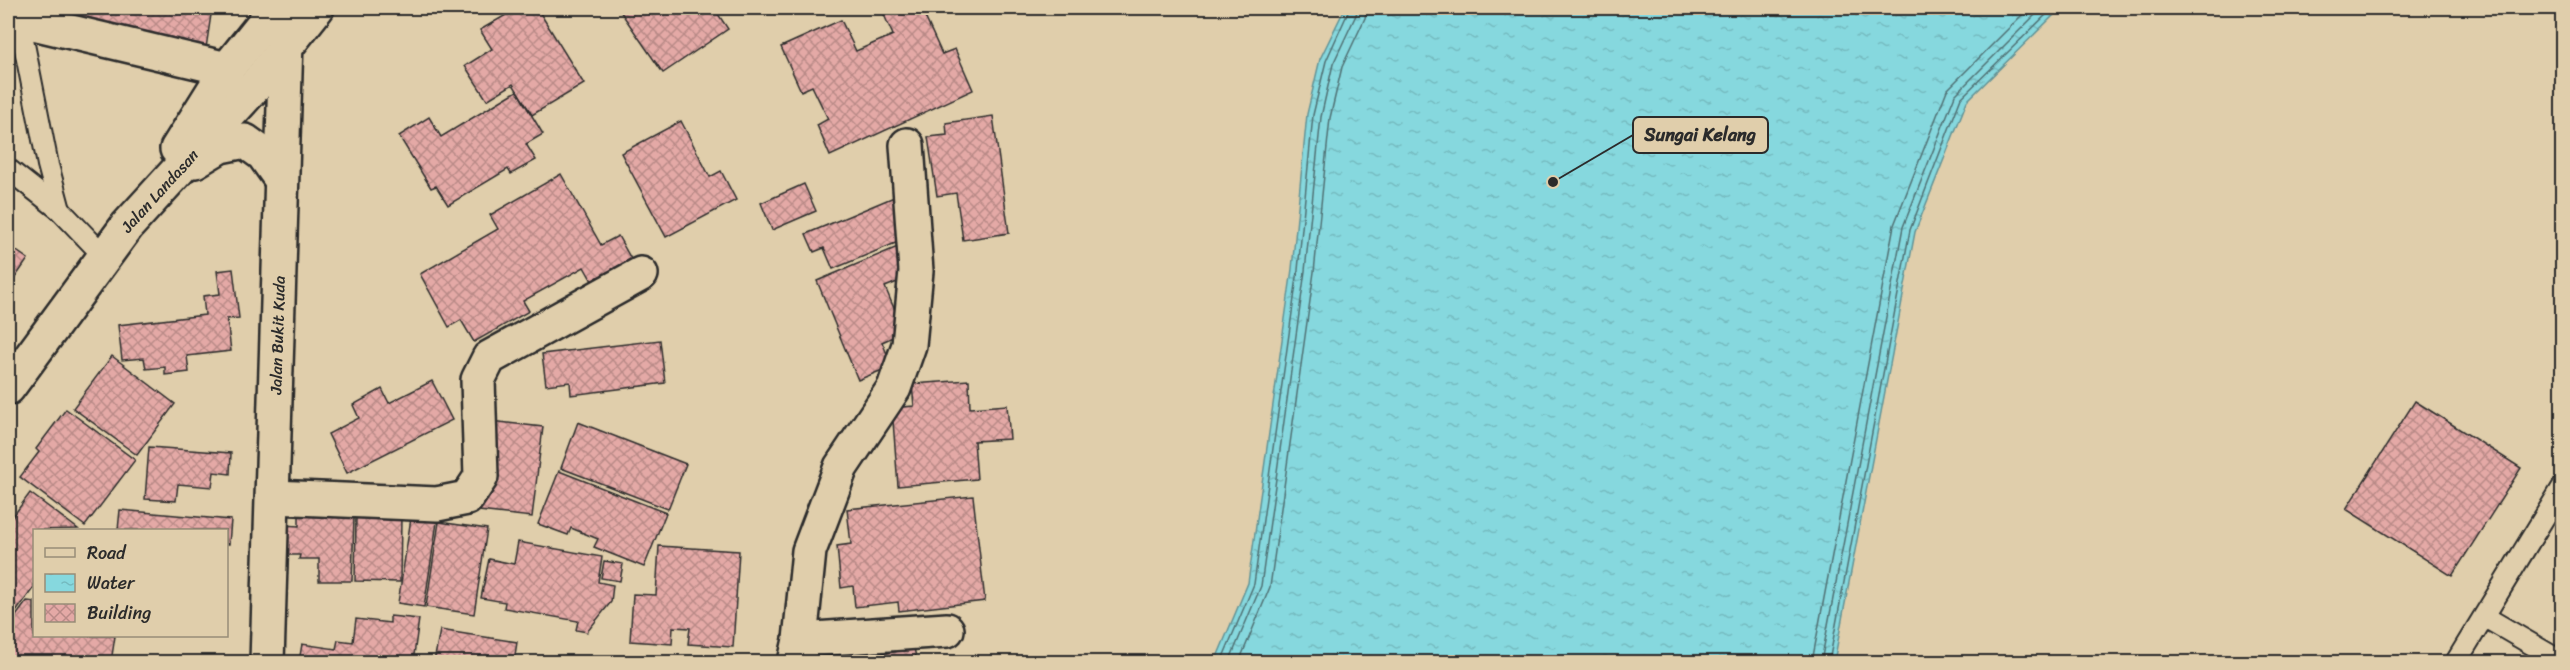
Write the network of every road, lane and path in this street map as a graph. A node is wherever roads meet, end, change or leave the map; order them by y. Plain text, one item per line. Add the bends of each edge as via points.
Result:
1 (276, 8) edge
2 (287, 8) edge
3 (317, 8) edge
4 (13, 18) edge
5 (287, 45) junction
6 (227, 69) junction
7 (907, 145) dead end
8 (8, 169) edge
9 (172, 177) junction
10 (280, 178) junction
11 (60, 210) junction
12 (127, 226) junction
13 (104, 256) junction
14 (641, 274) dead end
15 (8, 388) edge
16 (2562, 488) edge
17 (273, 497) junction
18 (2485, 617) junction
19 (947, 630) dead end
20 (798, 651) edge
21 (2562, 662) edge
22 (267, 663) edge
23 (2456, 663) edge

1 - 6 street, Jalan Landasan
2 - 5 street, Jalan Bukit Kuda
3 - 5 street, Jalan Landasan
4 - 6 street
4 - 11 lane
5 - 9 street, Jalan Landasan
5 - 10 street, Jalan Bukit Kuda
6 - 12 street, Jalan Landasan
7 - 20 street via 916,271 909,345 894,388 841,467 809,551
8 - 11 lane
9 - 10 street via 220,146 245,141 263,154
9 - 12 street, Jalan Landasan
10 - 17 street, Jalan Bukit Kuda
11 - 13 lane
12 - 13 street
13 - 15 street
14 - 17 street via 489,358 478,380 481,477 467,498 438,504
16 - 18 lane
17 - 22 street, Jalan Bukit Kuda
18 - 21 lane
18 - 23 lane
19 - 20 street

